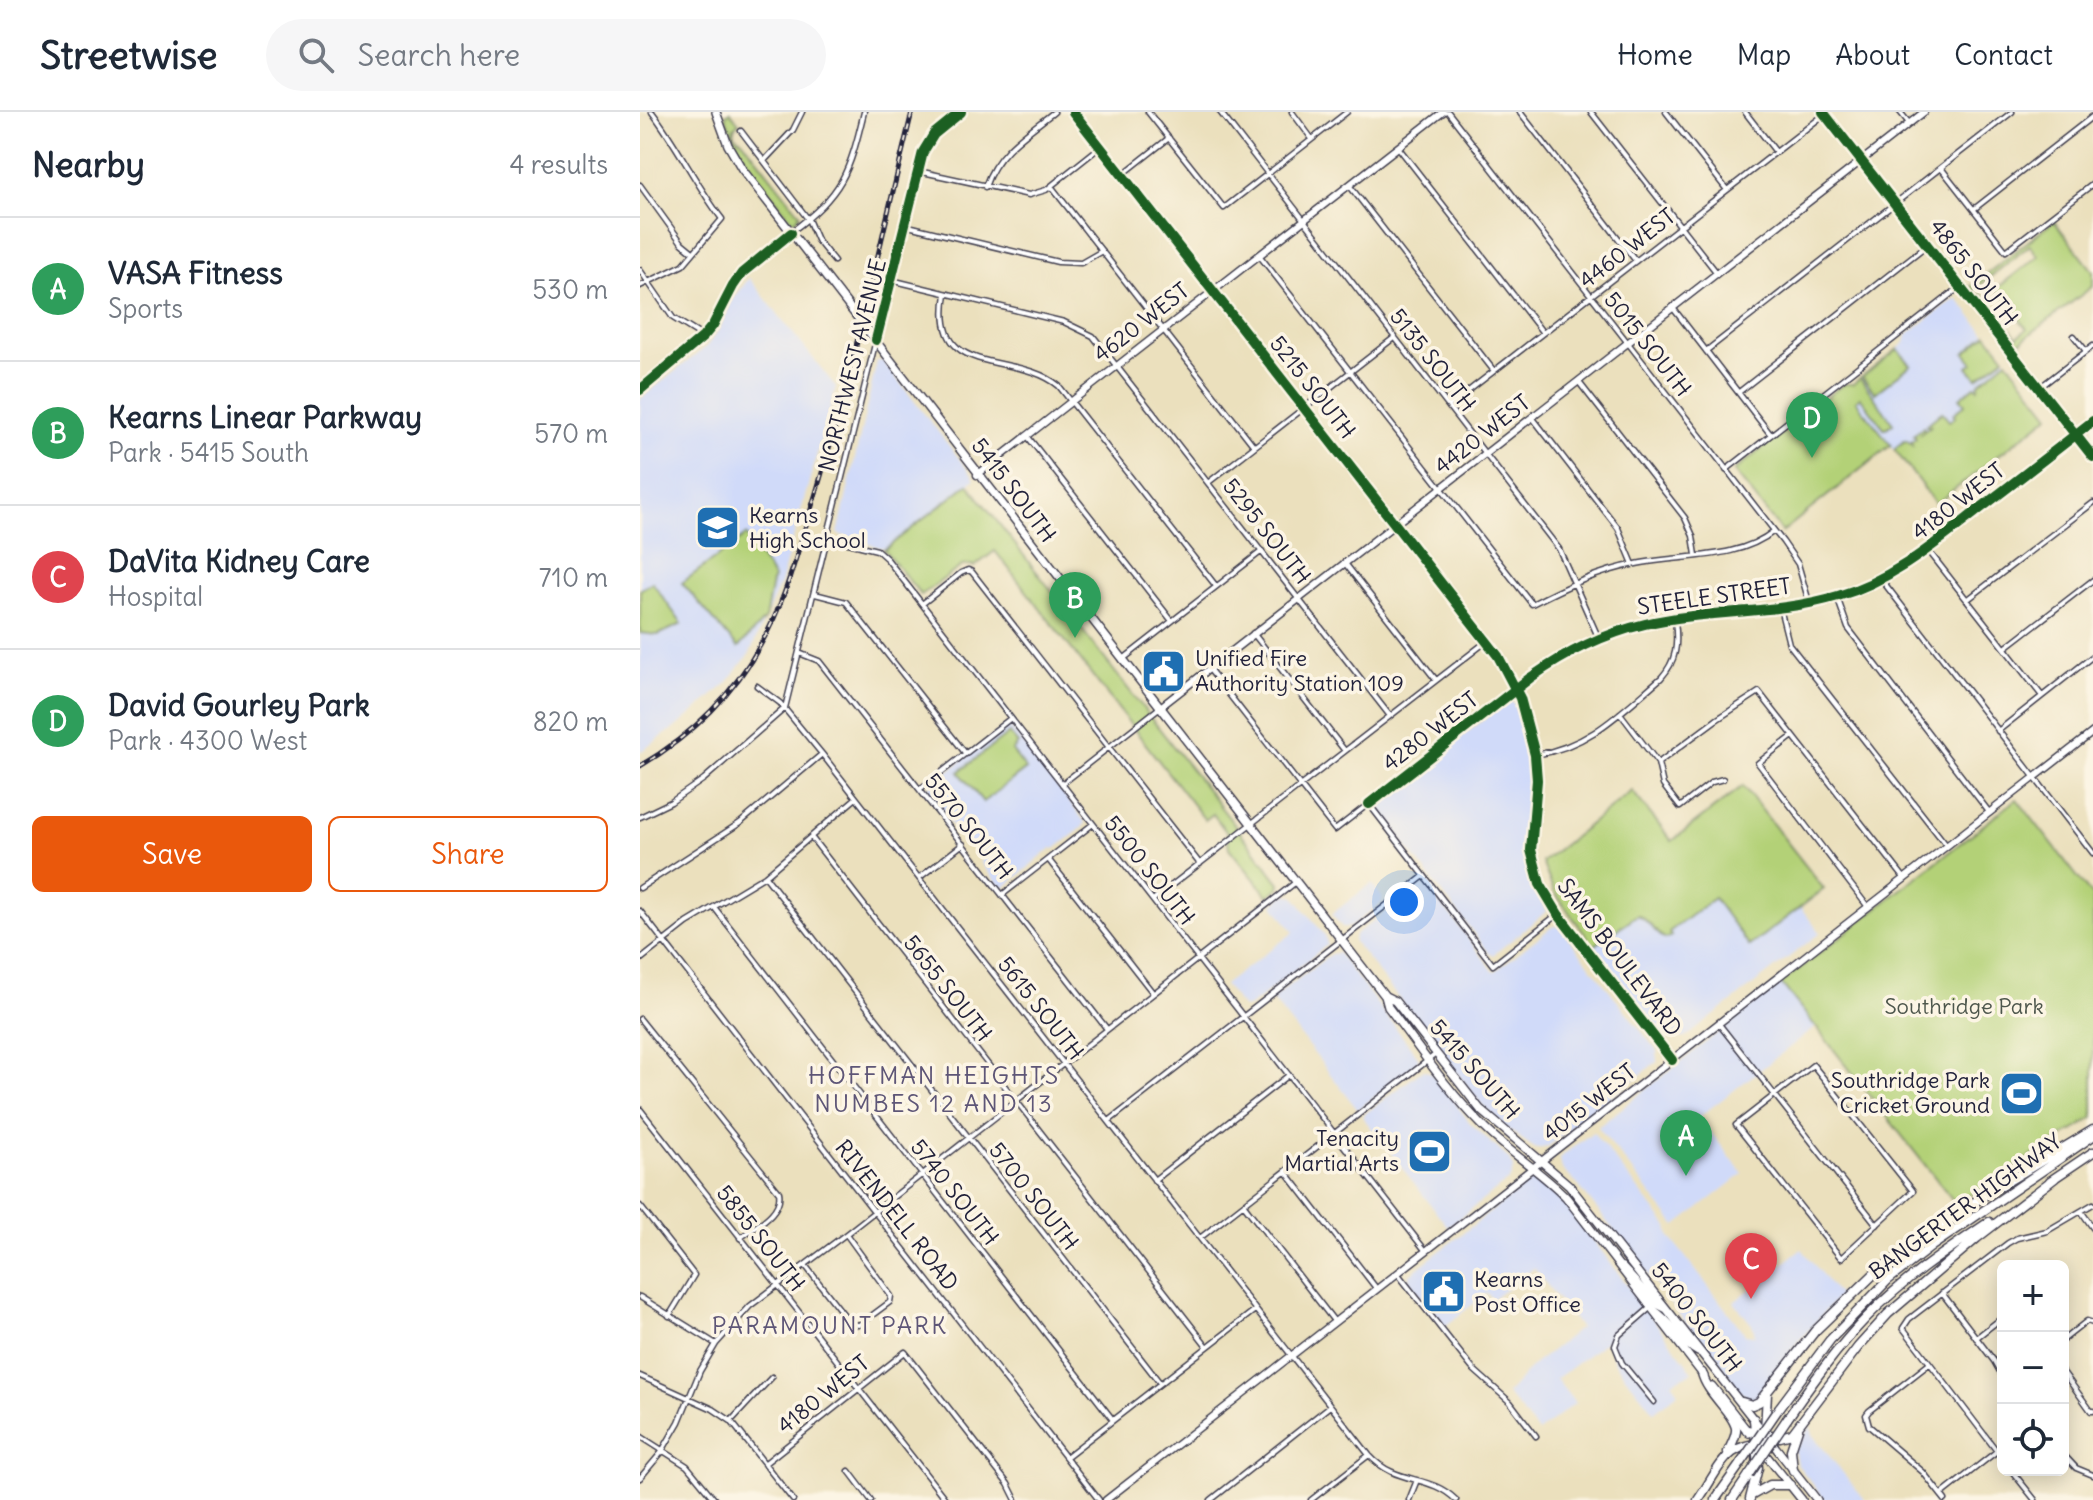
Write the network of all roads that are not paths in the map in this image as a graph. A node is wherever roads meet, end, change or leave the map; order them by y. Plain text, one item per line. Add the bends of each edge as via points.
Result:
1 (652, 112) edge
2 (716, 112) edge
3 (802, 112) edge
4 (864, 112) edge
5 (961, 112) edge
6 (1054, 112) edge
7 (1073, 112) edge
8 (1148, 112) edge
9 (1220, 112) edge
10 (1292, 112) edge
11 (1347, 112) edge
12 (1446, 112) edge
13 (1520, 112) edge
14 (1591, 112) edge
15 (1666, 112) edge
16 (1745, 112) edge
17 (1900, 112) edge
18 (1924, 112) edge
19 (2012, 112) edge
20 (1824, 113) edge
21 (2093, 116) edge
22 (1909, 123) junction
23 (741, 131) dead end
24 (1169, 138) junction
25 (1312, 139) junction
26 (1100, 147) junction
27 (1398, 147) junction
28 (1776, 152) junction
29 (764, 161) junction
30 (1861, 161) junction
31 (1941, 168) junction
32 (918, 171) junction
33 (1268, 174) junction
34 (1122, 175) junction
35 (640, 185) edge
36 (1349, 185) junction
37 (1051, 186) junction
38 (985, 187) junction
39 (2092, 187) edge
40 (1727, 190) junction
41 (1895, 203) junction
42 (1974, 209) junction
43 (808, 219) junction
44 (1304, 220) junction
45 (904, 225) junction
46 (1680, 226) junction
47 (791, 233) junction
48 (1927, 245) junction
49 (1102, 251) junction
50 (693, 253) junction
51 (1259, 255) junction
52 (834, 261) dead end
53 (1636, 261) junction
54 (640, 270) edge
55 (1717, 273) junction
56 (891, 280) junction
57 (648, 282) junction
58 (640, 286) edge
59 (1960, 287) junction
60 (1213, 291) junction
61 (946, 294) junction
62 (1591, 296) junction
63 (1673, 308) junction
64 (1164, 330) junction
65 (1543, 333) junction
66 (2074, 336) dead end
67 (703, 337) junction
68 (1395, 337) junction
69 (876, 340) junction
70 (1627, 343) junction
71 (2093, 346) edge
72 (1706, 351) junction
73 (2086, 351) junction
74 (1117, 366) junction
75 (1494, 371) junction
76 (1351, 372) junction
77 (1578, 381) junction
78 (2039, 388) junction
79 (640, 390) edge
80 (1739, 392) junction
81 (1073, 401) junction
82 (1449, 406) junction
83 (1304, 408) junction
84 (1532, 417) junction
85 (2093, 421) edge
86 (1771, 435) junction
87 (2075, 435) junction
88 (1028, 436) junction
89 (1254, 446) junction
90 (1486, 453) junction
91 (2093, 457) edge
92 (1726, 470) junction
93 (977, 475) junction
94 (1209, 482) junction
95 (1441, 488) junction
96 (2093, 503) edge
97 (1395, 523) junction
98 (1774, 531) junction
99 (828, 538) junction
100 (1928, 550) junction
101 (1262, 551) junction
102 (1696, 555) junction
103 (1344, 562) junction
104 (1633, 564) junction
105 (1881, 579) junction
106 (2093, 580) edge
107 (1576, 583) junction
108 (1216, 586) junction
109 (814, 594) junction
110 (1837, 597) junction
111 (1299, 598) junction
112 (1967, 600) junction
113 (1809, 602) junction
114 (922, 604) junction
115 (1780, 607) junction
116 (1675, 618) junction
117 (1172, 621) junction
118 (1253, 633) junction
119 (1599, 639) junction
120 (1487, 641) junction
121 (2005, 648) junction
122 (799, 653) junction
123 (2093, 656) edge
124 (1122, 660) junction
125 (1208, 668) junction
126 (1436, 680) junction
127 (757, 686) dead end
128 (1516, 689) junction
129 (2042, 696) junction
130 (785, 708) junction
131 (1159, 708) junction
132 (1620, 713) junction
133 (1390, 716) junction
134 (1011, 718) junction
135 (1998, 731) junction
136 (2093, 732) edge
137 (1793, 736) junction
138 (1109, 746) junction
139 (1345, 751) junction
140 (822, 754) junction
141 (966, 754) junction
142 (1535, 755) junction
143 (1658, 763) junction
144 (2034, 778) junction
145 (1723, 779) dead end
146 (1062, 784) junction
147 (1300, 786) junction
148 (920, 789) junction
149 (856, 798) junction
150 (1369, 804) junction
151 (1989, 812) junction
152 (640, 817) edge
153 (1093, 824) junction
154 (1250, 824) junction
155 (811, 837) junction
156 (963, 844) junction
157 (1947, 846) junction
158 (2093, 853) edge
159 (1048, 859) junction
160 (1200, 864) junction
161 (765, 876) junction
162 (1424, 876) junction
163 (919, 878) junction
164 (1905, 879) junction
165 (1296, 882) junction
166 (640, 888) edge
167 (1002, 895) junction
168 (1153, 900) junction
169 (714, 907) junction
170 (1868, 907) junction
171 (640, 911) edge
172 (1558, 914) junction
173 (1341, 941) junction
174 (663, 942) junction
175 (1198, 958) junction
176 (640, 960) edge
177 (1153, 993) junction
178 (1244, 1017) junction
179 (640, 1019) edge
180 (1719, 1024) junction
181 (1107, 1029) junction
182 (1433, 1057) junction
183 (1672, 1060) junction
184 (1063, 1063) junction
185 (1289, 1075) junction
186 (1775, 1095) junction
187 (1015, 1101) junction
188 (640, 1109) edge
189 (1109, 1121) junction
190 (1334, 1133) junction
191 (2093, 1133) edge
192 (968, 1137) junction
193 (2093, 1152) edge
194 (1543, 1161) junction
195 (1534, 1168) junction
196 (1286, 1172) junction
197 (921, 1174) junction
198 (2055, 1178) junction
199 (1154, 1180) junction
200 (2093, 1204) edge
201 (1244, 1205) junction
202 (640, 1206) edge
203 (2081, 1211) junction
204 (874, 1212) junction
205 (1877, 1225) junction
206 (2093, 1228) edge
207 (846, 1234) junction
208 (740, 1238) junction
209 (1200, 1238) junction
210 (1427, 1252) junction
211 (1614, 1261) junction
212 (805, 1265) junction
213 (1398, 1274) junction
214 (778, 1285) junction
215 (1378, 1290) junction
216 (1942, 1293) junction
217 (640, 1297) edge
218 (1650, 1308) junction
219 (1667, 1309) junction
220 (1255, 1310) junction
221 (669, 1316) junction
222 (2091, 1321) edge
223 (1997, 1322) edge
224 (1335, 1323) junction
225 (2069, 1336) edge
226 (1976, 1338) junction
227 (716, 1344) junction
228 (1207, 1346) junction
229 (1704, 1354) junction
230 (1292, 1357) junction
231 (1929, 1364) junction
232 (1997, 1368) edge
233 (1702, 1373) junction
234 (640, 1376) edge
235 (772, 1377) dead end
236 (2069, 1380) edge
237 (1160, 1383) junction
238 (859, 1389) junction
239 (1767, 1393) junction
240 (690, 1399) junction
241 (1654, 1402) dead end
242 (1742, 1402) junction
243 (1330, 1406) junction
244 (2092, 1411) edge
245 (1754, 1419) joint
246 (1113, 1420) junction
247 (731, 1421) junction
248 (1798, 1429) junction
249 (640, 1436) edge
250 (1536, 1436) dead end
251 (1761, 1440) junction
252 (663, 1449) junction
253 (1997, 1451) joint
254 (1369, 1455) junction
255 (1066, 1457) junction
256 (1724, 1460) junction
257 (2069, 1460) edge
258 (764, 1464) junction
259 (1793, 1470) junction
260 (849, 1471) dead end
261 (2093, 1475) edge
262 (2016, 1476) edge
263 (640, 1478) edge
264 (1417, 1480) junction
265 (1790, 1485) junction
266 (1943, 1498) edge
267 (942, 1499) edge
268 (715, 1500) edge
269 (793, 1500) edge
270 (871, 1500) edge
271 (1016, 1500) edge
272 (1099, 1500) edge
273 (1106, 1500) edge
274 (1211, 1500) edge
275 (1311, 1500) edge
276 (1409, 1500) edge
277 (1456, 1500) edge
278 (1698, 1500) edge
279 (1715, 1500) edge
280 (1732, 1500) edge
281 (1750, 1500) edge
282 (1802, 1500) edge
283 (1817, 1500) edge
284 (2035, 1500) edge

1 - 50 street via 722,219
2 - 47 main road, 5415 SOUTH via 735,159
3 - 29 street
4 - 43 street via 842,182
5 - 32 street, NORTHWEST AVENUE via 926,146
6 - 38 street via 1001,155
7 - 26 street, 5215 SOUTH
8 - 24 street
9 - 33 street, 5135 SOUTH
10 - 25 street
11 - 25 street
12 - 27 street, 4620 WEST
12 - 62 street, 5015 SOUTH
13 - 53 street
14 - 46 street
15 - 40 street
16 - 28 street
17 - 22 street
18 - 22 street, 4420 WEST
19 - 31 street
20 - 28 street, 4460 WEST
20 - 30 street, 4865 SOUTH
21 - 42 street
22 - 30 street, 4420 WEST
23 - 29 street
24 - 33 street via 1224,208
24 - 34 street
25 - 33 street
26 - 34 street, 5215 SOUTH
26 - 37 street
27 - 36 street, 4620 WEST
27 - 65 street
28 - 40 street, 4460 WEST
29 - 43 street
30 - 41 street, 4865 SOUTH
30 - 55 street, 4420 WEST
31 - 41 street
31 - 42 street
32 - 38 street
32 - 45 street, NORTHWEST AVENUE
33 - 44 street, 5135 SOUTH
34 - 60 street, 5215 SOUTH
35 - 50 street
36 - 44 street, 4620 WEST
36 - 75 street
37 - 38 street via 1029,195
37 - 49 street
39 - 42 street via 2006,251
40 - 46 street, 4460 WEST
41 - 48 street, 4865 SOUTH
41 - 72 street
43 - 47 street
43 - 52 street
44 - 51 street, 4620 WEST
44 - 68 street, 5135 SOUTH
45 - 49 street via 1058,262 1081,263
45 - 56 street, NORTHWEST AVENUE
46 - 53 street, 4460 WEST
46 - 55 street
47 - 67 street via 742,273
47 - 69 main road, 5415 SOUTH
48 - 59 street, 4865 SOUTH
48 - 80 street
49 - 64 street
50 - 57 street via 683,265
51 - 60 street, 4620 WEST
51 - 76 street
53 - 62 street, 4460 WEST
54 - 57 street
55 - 63 street, 4420 WEST
56 - 61 street, 5295 SOUTH
56 - 69 street, NORTHWEST AVENUE
57 - 58 street
57 - 67 street via 673,318
59 - 78 street, 4865 SOUTH
59 - 86 street
60 - 64 street, 4620 WEST
60 - 83 street, 5215 SOUTH
61 - 74 street, 5295 SOUTH via 1076,326 1093,336
61 - 81 street via 945,328 957,347 971,357 1046,377
62 - 65 street, 4460 WEST
62 - 70 street, 5015 SOUTH
63 - 70 street, 4420 WEST
63 - 72 street
64 - 74 street, 4620 WEST
64 - 89 street
65 - 75 street, 4460 WEST
66 - 73 street
67 - 79 street
68 - 76 street
68 - 82 street, 5135 SOUTH
69 - 93 main road, 5415 SOUTH
69 - 99 street, NORTHWEST AVENUE
70 - 77 street, 4420 WEST
70 - 92 street, 5015 SOUTH
71 - 73 street
72 - 80 street
73 - 78 street
74 - 81 street, 4620 WEST
74 - 94 street, 5295 SOUTH
75 - 82 street, 4460 WEST
76 - 83 street
76 - 95 street
77 - 84 street, 4420 WEST
77 - 102 street via 1685,518
78 - 87 street, 4865 SOUTH
80 - 86 street
81 - 88 street, 4620 WEST
81 - 108 street
82 - 90 street, 5135 SOUTH
83 - 89 street
83 - 97 street, 5215 SOUTH
84 - 90 street, 4420 WEST
84 - 104 street via 1618,528
85 - 87 street, 4180 WEST
86 - 92 street
87 - 91 street, 4865 SOUTH
87 - 100 street, 4180 WEST
88 - 93 street, 4620 WEST
88 - 117 street
89 - 94 street
90 - 95 street, 4420 WEST
90 - 107 street, 5135 SOUTH via 1559,549
92 - 98 street, 5015 SOUTH
93 - 124 main road, 5415 SOUTH
94 - 101 street, 5295 SOUTH
95 - 97 street, 4420 WEST
95 - 107 street via 1532,604
96 - 112 street
97 - 103 street, 4420 WEST
97 - 120 street, 5215 SOUTH
98 - 102 street via 1744,548
98 - 113 street, 5015 SOUTH via 1798,564
99 - 109 street, NORTHWEST AVENUE
99 - 114 street, 5500 SOUTH via 882,552
100 - 105 street, 4180 WEST
100 - 112 street
101 - 108 street
101 - 111 street, 5295 SOUTH
102 - 104 street
103 - 111 street, 4420 WEST
103 - 126 street
104 - 107 street
105 - 110 street, 4180 WEST
105 - 135 street
106 - 121 street
107 - 119 street, 5135 SOUTH
108 - 117 street
109 - 122 street, NORTHWEST AVENUE
109 - 141 street via 846,602
110 - 113 street, STEELE STREET
110 - 151 street via 1848,628
111 - 118 street, 4420 WEST
111 - 133 street, 5295 SOUTH
112 - 121 street
113 - 115 street, STEELE STREET
114 - 134 street, 5500 SOUTH
114 - 138 street via 961,573 974,574
115 - 116 street, STEELE STREET
115 - 157 street via 1789,644
116 - 119 street, STEELE STREET
116 - 132 street via 1671,666
117 - 124 street
118 - 125 street, 4420 WEST
118 - 139 street
119 - 128 street, STEELE STREET
120 - 126 street
120 - 128 street, 5215 SOUTH
121 - 129 street
122 - 130 street, NORTHWEST AVENUE
122 - 148 street, 5570 SOUTH via 819,661
123 - 129 street
124 - 131 main road, 5415 SOUTH
125 - 131 street, 4420 WEST
125 - 147 street
126 - 133 street
127 - 130 street, 5615 SOUTH
128 - 142 street, SAMS BOULEVARD
128 - 150 street, 4280 WEST
129 - 135 street
130 - 140 street, 5615 SOUTH
130 - 152 street via 704,779
131 - 138 street, 4420 WEST
131 - 154 main road, 5415 SOUTH
132 - 142 street via 1577,744
132 - 143 street
133 - 139 street
134 - 141 street
134 - 146 street, 5500 SOUTH
135 - 144 street
136 - 144 street, 4015 WEST
137 - 143 street via 1759,692
137 - 164 street
137 - 170 street via 1758,763
138 - 146 street, 4420 WEST
138 - 160 street
139 - 147 street
140 - 149 street, 5615 SOUTH
140 - 166 street via 740,823
141 - 148 street
142 - 172 street, SAMS BOULEVARD via 1531,850 1540,884
143 - 145 street via 1663,785 1680,807
144 - 151 street, 4015 WEST
144 - 158 street
146 - 153 street, 5500 SOUTH
147 - 150 street, 4280 WEST via 1335,830
147 - 154 street
148 - 156 street, 5570 SOUTH
149 - 155 street
149 - 163 street, 5615 SOUTH
150 - 162 street
151 - 157 street, 4015 WEST
153 - 159 street
153 - 168 street, 5500 SOUTH
154 - 160 street
154 - 165 main road, 5415 SOUTH
155 - 161 street
155 - 187 street, 5655 SOUTH
156 - 163 street
156 - 167 street, 5570 SOUTH
157 - 164 street, 4015 WEST
159 - 167 street
159 - 177 street
160 - 168 street
161 - 169 street
161 - 192 street, 5700 SOUTH
162 - 172 street via 1493,965
162 - 173 street
163 - 184 street, 5615 SOUTH
164 - 170 street, 4015 WEST
165 - 173 main road, 5415 SOUTH
165 - 175 street
167 - 181 street, 5570 SOUTH
168 - 175 street, 5500 SOUTH
169 - 174 street
169 - 197 street, 5740 SOUTH
170 - 180 street, 4015 WEST
171 - 174 street, RIVENDELL ROAD
172 - 183 street, SAMS BOULEVARD
173 - 178 street
173 - 182 main road, 5415 SOUTH via 1388,1007
174 - 176 street
174 - 204 street, RIVENDELL ROAD
175 - 177 street
175 - 178 street, 5500 SOUTH
177 - 181 street
178 - 185 street, 5500 SOUTH
178 - 189 street
179 - 208 street via 777,1189 780,1201 772,1213
180 - 183 street, 4015 WEST
180 - 186 street
181 - 184 street
182 - 190 street
182 - 194 main road, 5415 SOUTH via 1503,1131
182 - 195 main road, 5415 SOUTH via 1479,1123
183 - 194 street, 4015 WEST
184 - 187 street
184 - 189 street, 5615 SOUTH
185 - 190 street, 5500 SOUTH
185 - 199 street
186 - 205 street
186 - 205 street via 1813,1065 1913,1191
186 - 205 street via 1736,1125 1841,1258
187 - 192 street
187 - 228 street, 5655 SOUTH
188 - 208 street, 5855 SOUTH
189 - 199 street, 5615 SOUTH
190 - 196 street
190 - 210 street, 5500 SOUTH
191 - 239 highway via 1982,1197 1875,1273 1815,1331
191 - 279 highway, BANGERTER HIGHWAY, bridge via 1888,1280 1830,1340
192 - 197 street
192 - 237 street, 5700 SOUTH
193 - 198 highway, BANGERTER HIGHWAY
194 - 195 street, 4015 WEST
194 - 219 main road, 5400 SOUTH via 1569,1185
195 - 210 street, 4015 WEST
195 - 211 main road, 5400 SOUTH via 1566,1197
196 - 201 street
196 - 215 street
197 - 204 street
197 - 246 street, 5740 SOUTH
198 - 248 highway via 1888,1314
198 - 280 highway, BANGERTER HIGHWAY, bridge via 1941,1254 1886,1299 1844,1343
199 - 209 street, 5615 SOUTH
200 - 203 street
201 - 209 street
201 - 224 street
202 - 221 street via 694,1275
203 - 206 street
203 - 216 street via 2047,1231 2017,1238
204 - 207 street
204 - 255 street, RIVENDELL ROAD
207 - 212 street
207 - 212 street via 891,1296 890,1302 854,1326
208 - 214 street, 5855 SOUTH
209 - 220 street, 5615 SOUTH
210 - 213 street, 4015 WEST
211 - 218 main road, 5400 SOUTH
211 - 219 main road
212 - 214 street
213 - 215 street, 4015 WEST
213 - 250 street via 1472,1368 1510,1402
214 - 227 street via 750,1306
214 - 238 street, 5855 SOUTH
215 - 224 street, 4015 WEST
216 - 226 street
216 - 231 street via 1905,1324 1905,1333
217 - 221 street
218 - 229 main road
218 - 233 main road, 5400 SOUTH
218 - 241 street via 1619,1335 1615,1346
219 - 229 main road, 5400 SOUTH
220 - 228 street
220 - 230 street, 5615 SOUTH
221 - 227 street
222 - 225 street
223 - 226 street
224 - 230 street, 4015 WEST
226 - 232 street
227 - 240 street
228 - 237 street
229 - 242 main road, 5400 SOUTH
230 - 243 street, 5615 SOUTH
230 - 273 street, 4015 WEST
231 - 253 street
231 - 266 street via 1869,1411 1866,1420 1923,1472
233 - 251 main road, 5400 SOUTH
233 - 256 highway via 1705,1386 1736,1428
234 - 240 street
235 - 247 street
236 - 244 street
237 - 246 street
238 - 258 street, 4180 WEST
238 - 267 street, 5855 SOUTH
238 - 271 street, 4180 WEST via 905,1352
239 - 242 highway via 1755,1405
239 - 251 highway
240 - 247 street
240 - 252 street
242 - 245 main road, 5400 SOUTH
243 - 254 street, 5615 SOUTH
243 - 274 street
245 - 251 highway
246 - 255 street
247 - 258 street
248 - 251 highway
248 - 259 highway via 1790,1453
249 - 252 street
251 - 256 highway via 1734,1449
251 - 259 main road, 5400 SOUTH
251 - 265 main road, 5400 SOUTH
251 - 281 highway
252 - 263 street
252 - 268 street via 693,1472
253 - 266 street
254 - 264 street, 5615 SOUTH via 1393,1474
254 - 275 street
255 - 272 street, RIVENDELL ROAD
256 - 278 highway
257 - 261 street
258 - 269 street
259 - 283 main road, 5400 SOUTH
260 - 270 street
262 - 284 street
264 - 276 street
264 - 277 street, 5615 SOUTH via 1438,1486
265 - 281 highway via 1768,1485
265 - 282 main road, 5400 SOUTH

